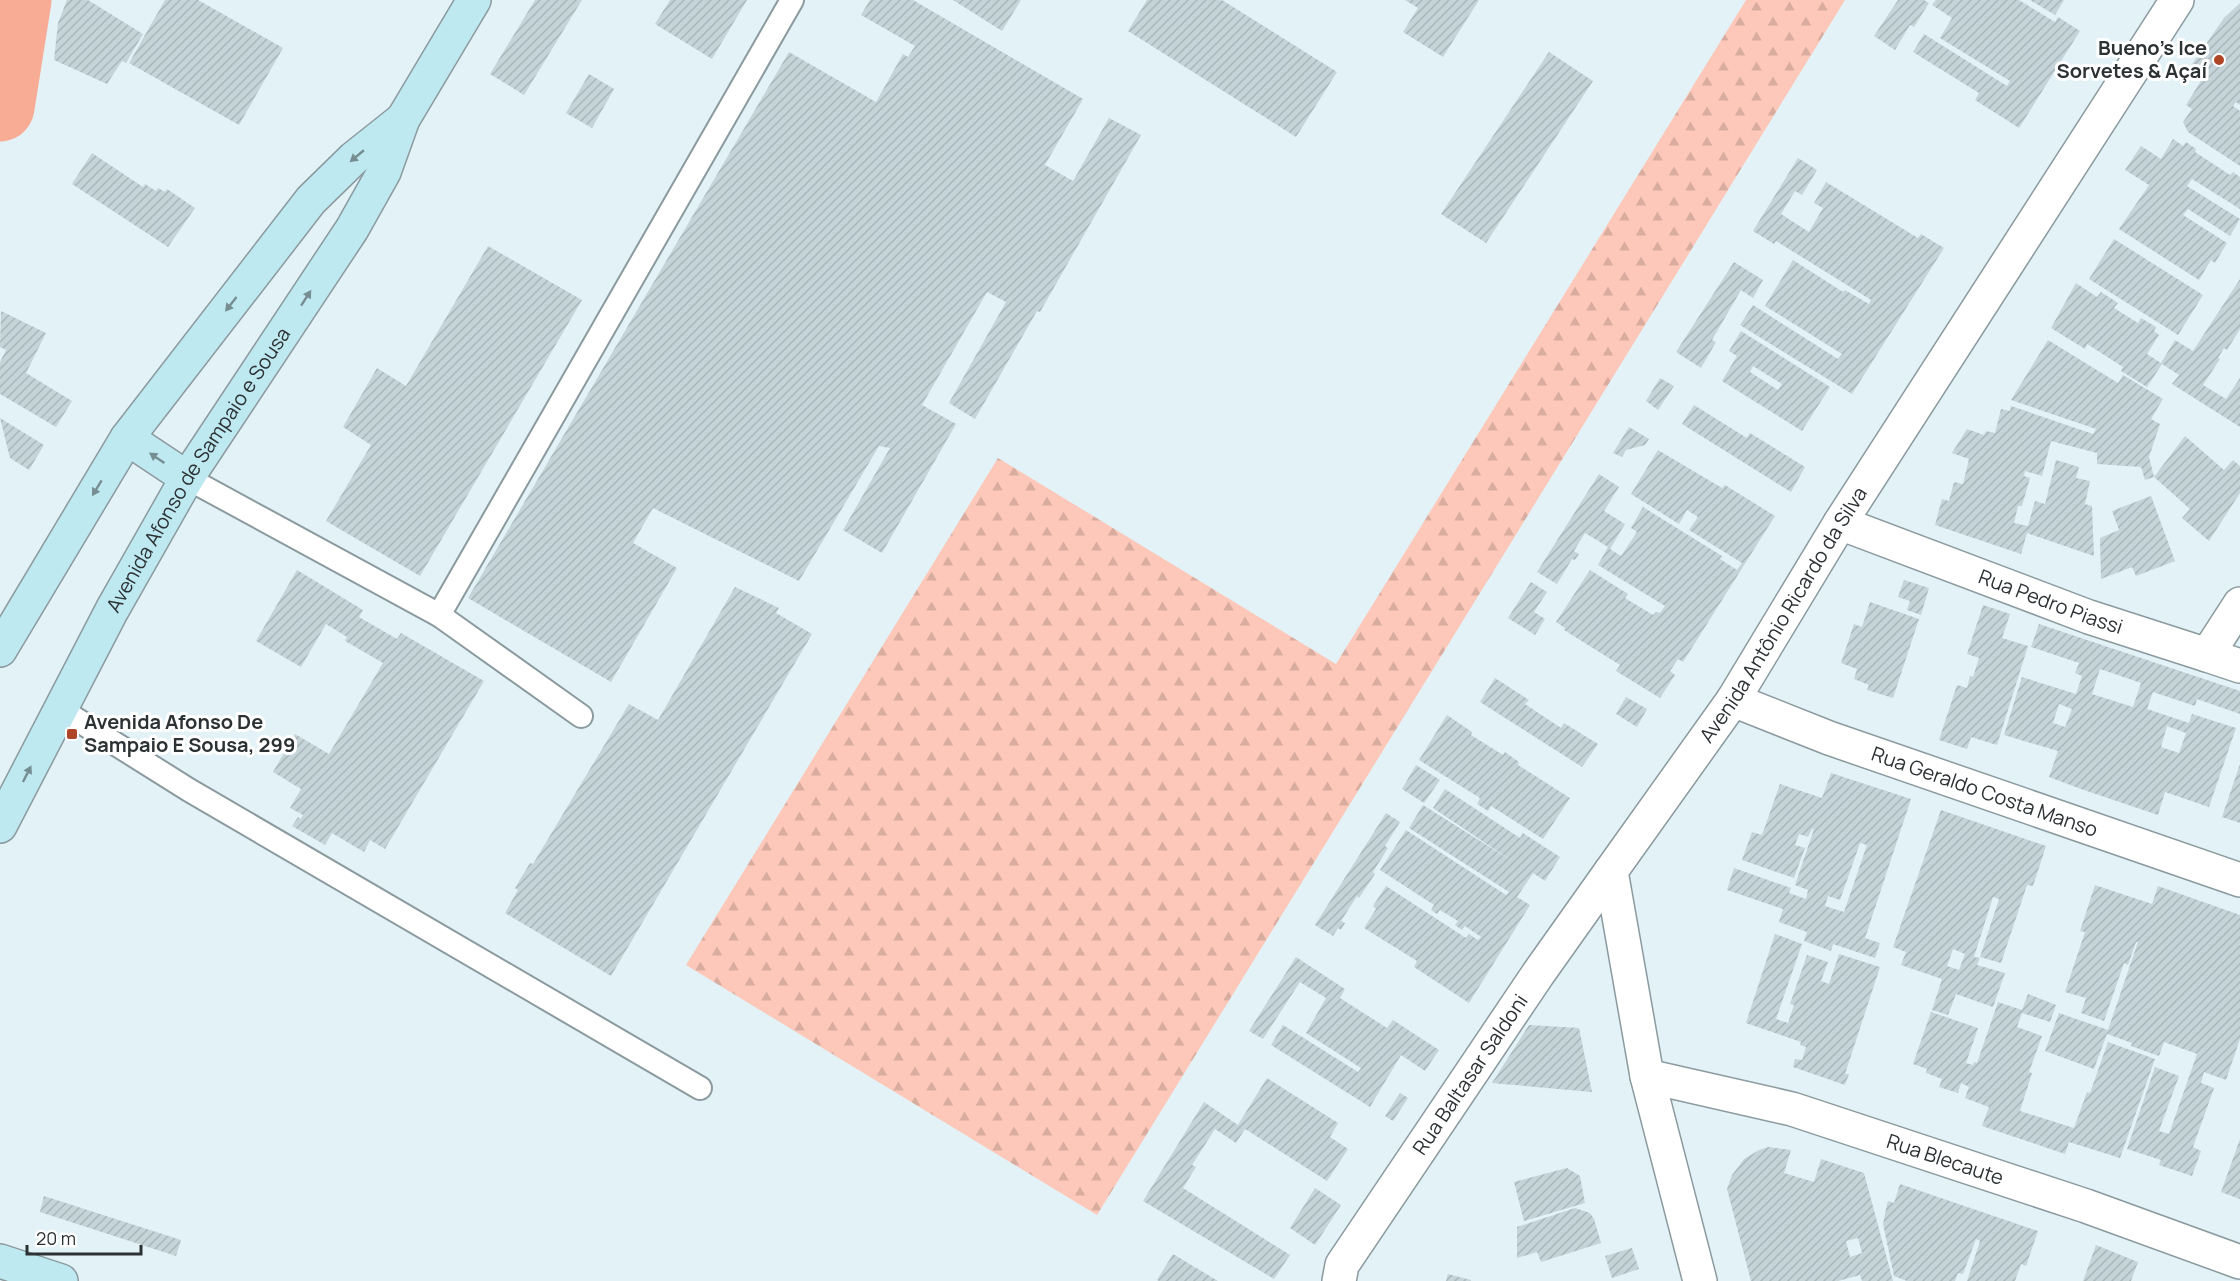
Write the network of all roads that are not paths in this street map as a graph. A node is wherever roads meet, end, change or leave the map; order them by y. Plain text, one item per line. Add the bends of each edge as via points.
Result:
1 (474, 0) edge
2 (792, 0) edge
3 (2177, 0) edge
4 (403, 119) junction
5 (127, 438) junction
6 (187, 478) junction
7 (1840, 523) junction
8 (2240, 604) edge
9 (439, 615) junction
10 (0, 650) edge
11 (2207, 655) junction
12 (2240, 666) edge
13 (1733, 700) junction
14 (60, 709) junction
15 (581, 716) dead end
16 (0, 826) edge
17 (1611, 871) junction
18 (2240, 880) edge
19 (1647, 1076) junction
20 (700, 1088) dead end
21 (0, 1261) edge
22 (2240, 1262) edge
23 (61, 1281) edge
24 (1339, 1281) edge
25 (1700, 1281) edge

1 - 4 main road, Avenida Afonso de Sampaio e Sousa
2 - 9 lane
3 - 7 street, Avenida Antônio Ricardo da Silva
4 -> 5 main road, Avenida Afonso de Sampaio e Sousa via 354,158 311,200
6 -> 4 main road, Avenida Afonso de Sampaio e Sousa via 352,229 384,172
6 -> 5 main road
5 -> 10 main road, Avenida Afonso de Sampaio e Sousa
6 - 9 lane
6 - 14 main road, Avenida Afonso de Sampaio e Sousa
7 - 11 street, Rua Pedro Piassi via 2089,617
7 - 13 street, Avenida Antônio Ricardo da Silva
8 - 11 street
9 - 15 lane
11 - 12 street, Rua Pedro Piassi
13 - 17 street, Avenida Antônio Ricardo da Silva
13 - 18 street, Rua Geraldo Costa Manso via 1829,738
16 -> 14 main road, Avenida Afonso de Sampaio e Sousa
14 - 20 lane via 189,790
17 - 19 street
17 - 24 street, Rua Baltasar Saldoni via 1342,1266
19 - 22 street, Rua Blecaute via 1792,1109 2086,1206
19 - 25 street
21 - 23 main road

